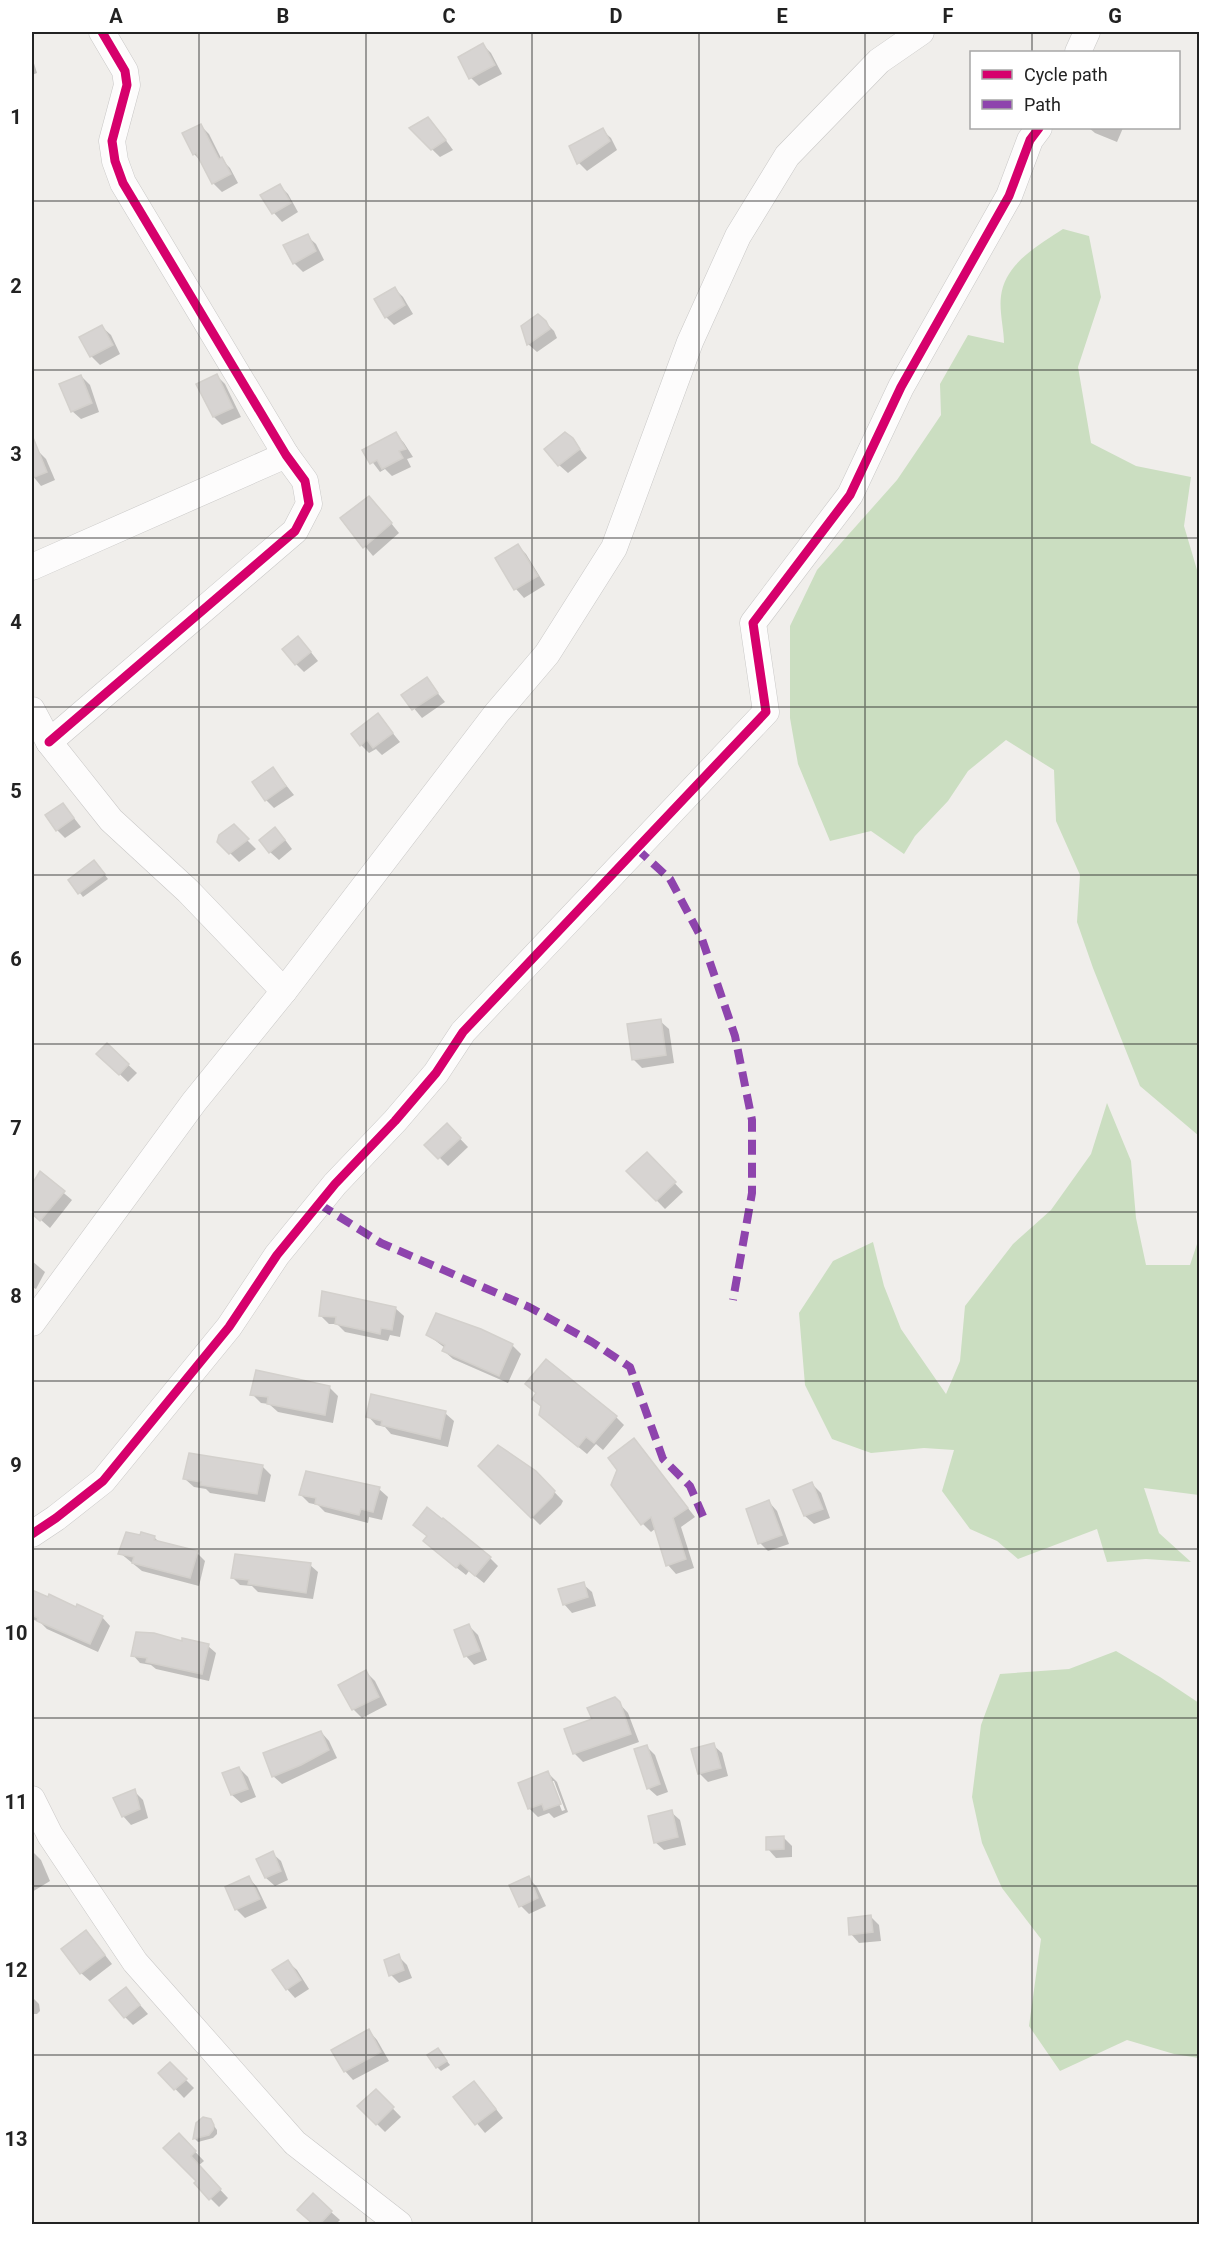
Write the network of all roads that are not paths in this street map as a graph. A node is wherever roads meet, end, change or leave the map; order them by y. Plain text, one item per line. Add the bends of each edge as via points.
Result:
1 (102, 32) edge
2 (921, 32) edge
3 (1087, 32) edge
4 (1078, 51) edge
5 (1038, 129) edge
6 (286, 455) junction
7 (32, 567) edge
8 (32, 710) edge
9 (49, 742) junction
10 (284, 991) junction
11 (32, 1323) edge
12 (32, 1534) edge
13 (32, 1799) edge
14 (399, 2224) edge

1 - 6 street via 122,64 127,85 112,141 123,183
2 - 10 street via 879,61 787,156 738,236 690,342 614,548 548,654 496,714
3 - 4 street
5 - 12 street via 1030,140 1009,196 901,387 850,495 753,623 766,712 463,1032 436,1073 335,1184 277,1255 229,1327 103,1481
6 - 7 street
6 - 9 street via 305,482 309,504 295,531
8 - 9 street
9 - 10 street via 111,820 188,891
10 - 11 street via 194,1102
13 - 14 street via 50,1835 135,1962 295,2144

